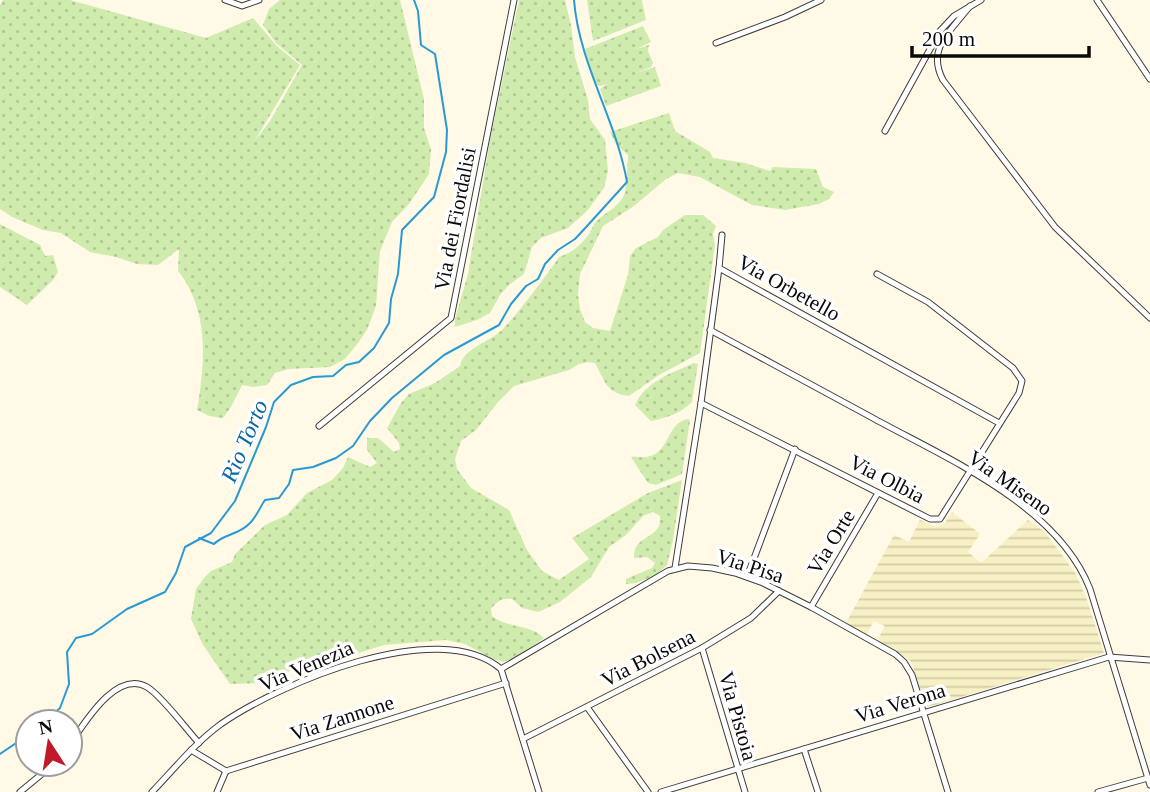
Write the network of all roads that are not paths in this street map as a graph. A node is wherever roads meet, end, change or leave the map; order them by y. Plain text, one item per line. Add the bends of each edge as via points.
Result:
1 (225, 0) edge
2 (259, 0) edge
3 (514, 0) edge
4 (821, 0) edge
5 (981, 0) edge
6 (1097, 0) edge
7 (970, 6) junction
8 (716, 43) dead end
9 (1150, 79) edge
10 (885, 131) dead end
11 (722, 235) dead end
12 (719, 268) junction
13 (877, 274) dead end
14 (1150, 318) edge
15 (710, 330) junction
16 (701, 403) junction
17 (999, 423) junction
18 (319, 426) dead end
19 (795, 449) junction
20 (970, 471) junction
21 (878, 493) junction
22 (675, 568) junction
23 (747, 577) junction
24 (779, 590) junction
25 (811, 607) junction
26 (702, 648) junction
27 (1109, 657) junction
28 (1150, 660) edge
29 (501, 669) junction
30 (506, 683) junction
31 (587, 707) junction
32 (924, 712) junction
33 (84, 725) edge
34 (523, 739) junction
35 (199, 743) junction
36 (804, 749) junction
37 (191, 750) junction
38 (737, 769) junction
39 (226, 771) junction
40 (37, 778) edge
41 (1149, 781) edge
42 (20, 792) edge
43 (152, 792) edge
44 (217, 792) edge
45 (539, 792) edge
46 (648, 792) edge
47 (661, 792) edge
48 (745, 792) edge
49 (818, 792) edge
50 (948, 792) edge
51 (1098, 792) edge

1 - 2 street via 242,6
3 - 18 street, Via dei Fiordalisi via 452,315
4 - 8 street
5 - 7 street
6 - 9 street
7 - 10 street via 939,33
7 - 14 street via 936,52 943,80 1055,228
11 - 12 street
12 - 15 street, Via Orbetello
12 - 17 street, Via Orbetello
13 - 17 street, Via Olbia via 928,302 1019,374 1020,391
15 - 16 street, Via Orbetello
15 - 20 street, Via Miseno
16 - 19 street, Via Olbia
16 - 22 street, Via Orbetello
17 - 20 street, Via Olbia
19 - 21 street, Via Olbia
19 - 23 street
20 - 21 street, Via Olbia via 937,520
20 - 27 street, Via Miseno via 1023,507 1070,554 1088,584
21 - 25 street, Via Orte
22 - 23 street, Via Pisa via 707,567
22 - 29 street, Via Pisa
23 - 24 street, Via Pisa
24 - 25 street, Via Pisa
24 - 26 street, Via Bolsena via 751,618
25 - 32 street, Via Pisa via 902,660
26 - 31 street, Via Bolsena
26 - 38 street, Via Pistoia
27 - 28 street, Via Verona
27 - 32 street, Via Verona
27 - 41 street, Via Miseno
29 - 30 street
29 - 35 street, Via Venezia via 485,658 463,652 377,655 274,694 225,721
30 - 34 street
30 - 39 street, Via Zannone
31 - 34 street, Via Bolsena
31 - 46 street
32 - 36 street, Via Verona
32 - 50 street, Via Pisa
33 - 35 street via 106,696 136,684 150,689
34 - 45 street
35 - 37 street, Via Venezia
36 - 38 street, Via Verona
36 - 49 street
37 - 39 street
37 - 43 street, Via Venezia
38 - 47 street, Via Verona
38 - 48 street, Via Pistoia
39 - 44 street
40 - 42 street
41 - 51 street

